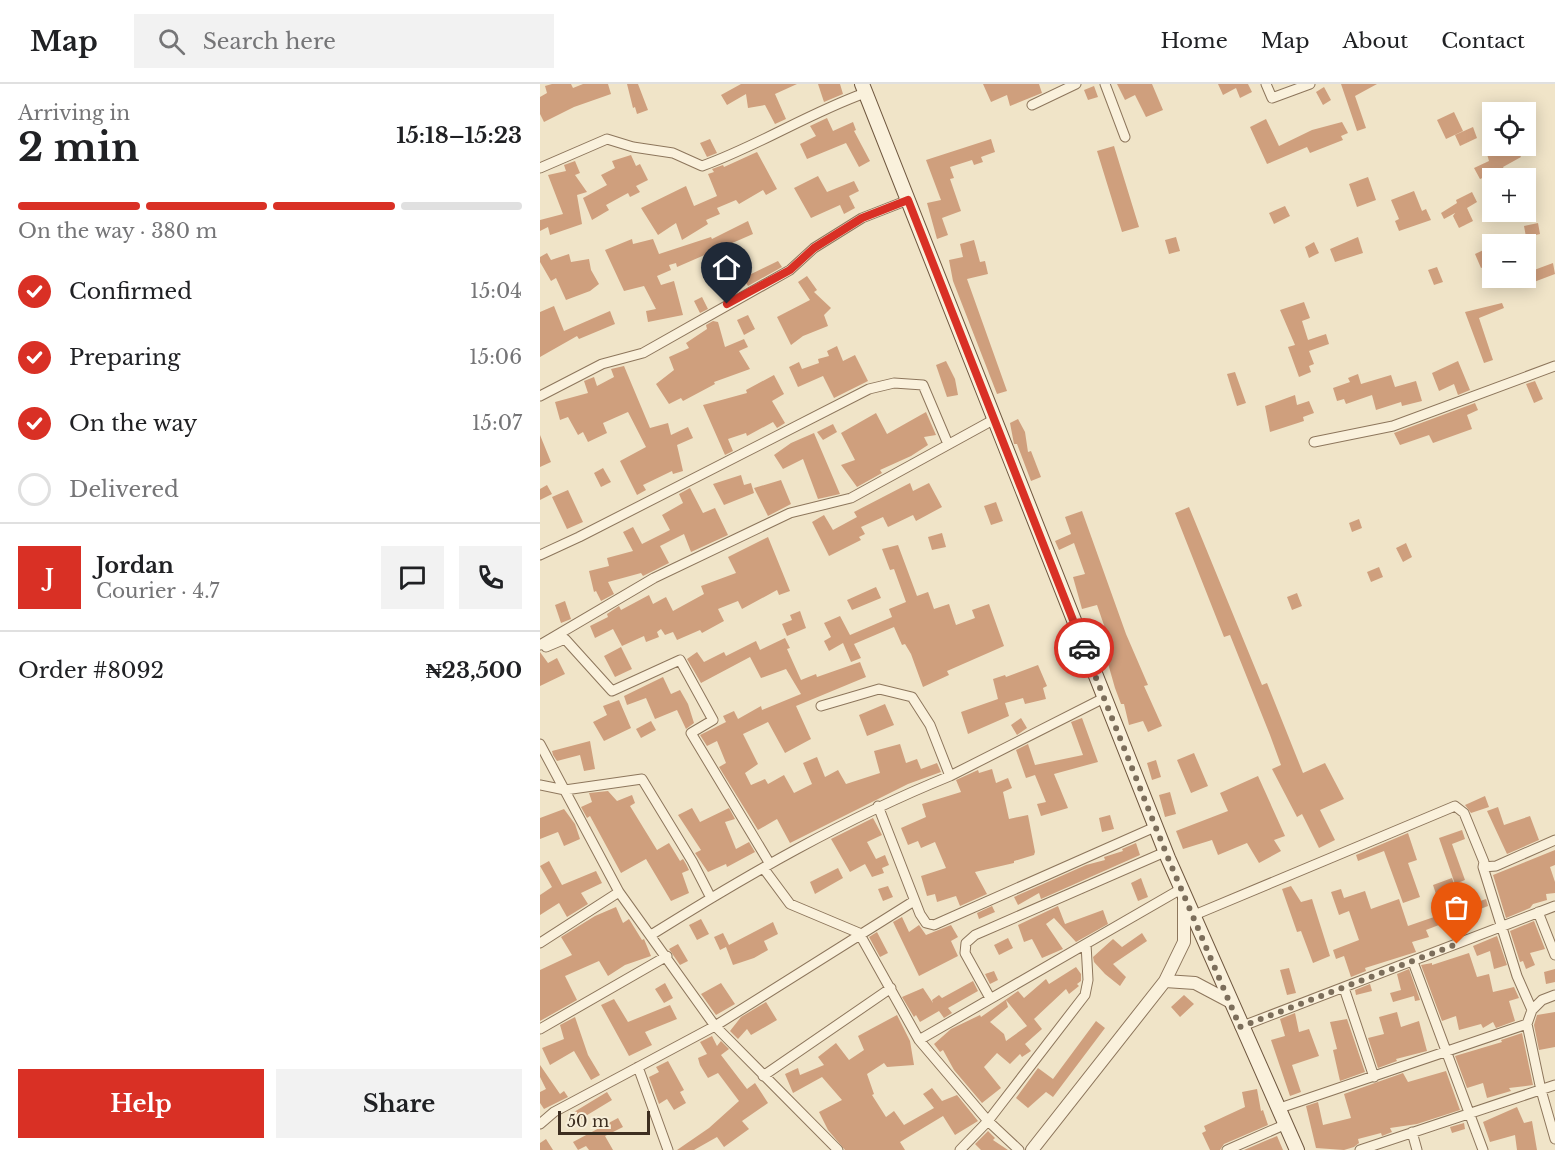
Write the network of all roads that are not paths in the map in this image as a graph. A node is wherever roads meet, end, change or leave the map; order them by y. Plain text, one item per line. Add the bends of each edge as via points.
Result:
1 (1076, 84) edge
2 (1105, 84) edge
3 (1266, 84) edge
4 (1310, 84) edge
5 (864, 88) edge
6 (1032, 105) dead end
7 (1125, 136) dead end
8 (540, 168) edge
9 (908, 200) junction
10 (1555, 366) edge
11 (540, 396) edge
12 (993, 420) junction
13 (1314, 442) dead end
14 (948, 444) junction
15 (540, 555) edge
16 (540, 645) edge
17 (540, 650) edge
18 (1104, 698) junction
19 (821, 706) dead end
20 (540, 744) edge
21 (950, 776) junction
22 (540, 785) edge
23 (565, 790) junction
24 (878, 806) junction
25 (1155, 827) junction
26 (1555, 840) edge
27 (1165, 852) junction
28 (767, 866) junction
29 (1483, 867) junction
30 (619, 892) junction
31 (1182, 892) junction
32 (711, 898) junction
33 (914, 901) junction
34 (1555, 906) edge
35 (1538, 912) junction
36 (1192, 916) junction
37 (1502, 927) junction
38 (859, 933) junction
39 (651, 935) junction
40 (540, 943) edge
41 (1086, 944) junction
42 (1555, 955) edge
43 (667, 956) junction
44 (1413, 962) junction
45 (1165, 981) junction
46 (891, 988) junction
47 (1344, 988) junction
48 (1555, 994) edge
49 (990, 998) junction
50 (1229, 1001) junction
51 (1532, 1010) junction
52 (1527, 1024) junction
53 (715, 1026) junction
54 (1240, 1027) junction
55 (540, 1029) edge
56 (919, 1040) junction
57 (1448, 1052) junction
58 (638, 1066) junction
59 (762, 1076) junction
60 (1374, 1077) junction
61 (1555, 1085) edge
62 (1541, 1089) junction
63 (1277, 1109) junction
64 (1470, 1111) junction
65 (988, 1121) junction
66 (540, 1124) edge
67 (1284, 1125) junction
68 (1412, 1132) junction
69 (1555, 1139) edge
70 (1038, 1147) edge
71 (668, 1150) edge
72 (838, 1150) edge
73 (960, 1150) edge
74 (1019, 1150) edge
75 (1227, 1150) edge
76 (1297, 1150) edge
77 (1360, 1150) edge
78 (1417, 1150) edge
79 (1483, 1150) edge

1 - 6 street
2 - 7 street
3 - 4 street via 1272,98
5 - 8 street via 702,166 673,153 633,147 607,138
5 - 9 main road
9 - 11 street via 862,218 814,248 790,270 643,353 602,364
9 - 12 main road
10 - 13 street via 1393,426
12 - 14 street
12 - 18 main road
14 - 15 street via 923,385 894,383 869,389
14 - 16 street via 851,498 790,513 654,578
17 - 28 street via 565,639 612,691 680,660 713,720 691,733
18 - 21 street
18 - 25 main road
19 - 21 street via 879,689 912,697 930,725
20 - 23 street
21 - 24 street
22 - 23 street
23 - 30 street
23 - 32 street via 642,779
24 - 28 street
24 - 33 street
25 - 27 main road
25 - 33 street via 934,925 926,923
26 - 29 street via 1496,866
27 - 31 main road
27 - 49 street via 975,935 966,943 965,953
28 - 32 street
28 - 38 street via 789,904
29 - 36 street via 1464,813 1455,806
29 - 37 street
30 - 39 street
30 - 40 street
31 - 36 main road
31 - 41 street
31 - 45 street via 1184,942
32 - 39 street
33 - 38 street
34 - 35 street
35 - 37 street
35 - 42 street
36 - 50 main road
37 - 44 street
37 - 51 street
38 - 46 street
38 - 53 street
39 - 43 street
41 - 49 street
41 - 65 street via 1085,995
43 - 53 street
43 - 55 street
44 - 47 street
44 - 57 street
45 - 50 street via 1195,983
45 - 70 street
46 - 56 street
46 - 59 street
47 - 54 street
47 - 60 street
48 - 51 street
49 - 56 street
50 - 54 main road
51 - 52 street
52 - 57 street
52 - 62 street
53 - 58 street
53 - 59 street
54 - 63 main road
56 - 65 street
57 - 60 street
57 - 64 street
58 - 66 street via 554,1112
58 - 71 street
59 - 72 street
60 - 63 street
61 - 62 street
62 - 64 street
62 - 69 street
63 - 67 main road
64 - 68 street
64 - 79 street
65 - 73 street
65 - 74 street
67 - 75 street
67 - 76 main road
68 - 77 street
68 - 78 street

